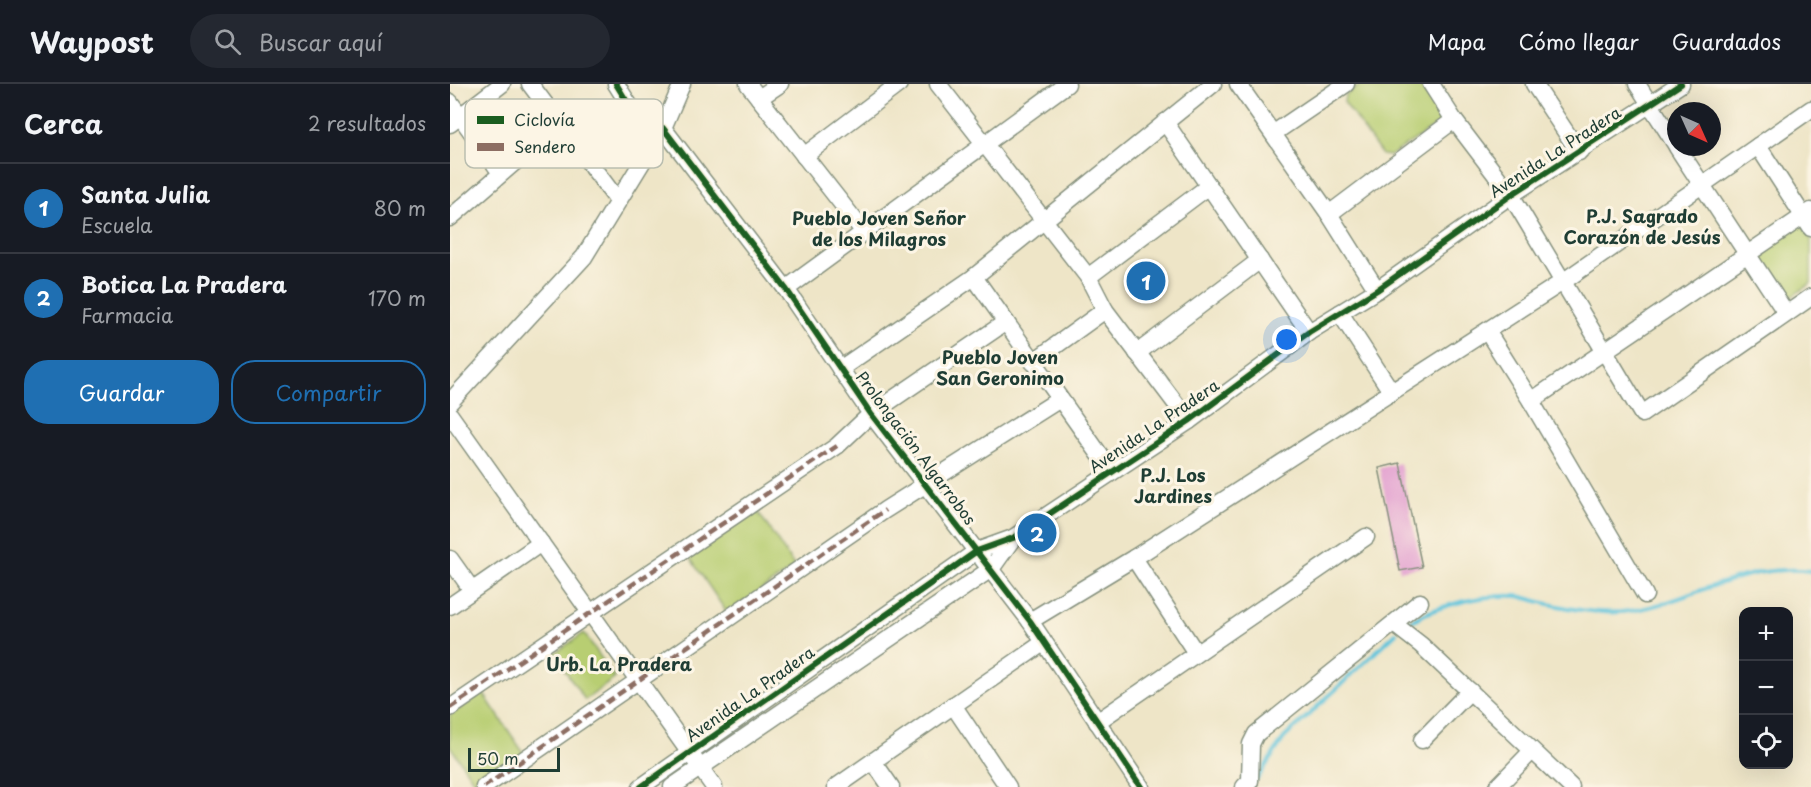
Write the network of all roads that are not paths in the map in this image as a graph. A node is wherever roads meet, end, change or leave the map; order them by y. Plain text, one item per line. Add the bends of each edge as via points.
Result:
1 (502, 84) edge
2 (530, 84) edge
3 (616, 84) edge
4 (682, 84) edge
5 (748, 84) edge
6 (780, 84) edge
7 (898, 84) edge
8 (938, 84) edge
9 (1067, 84) edge
10 (1213, 84) edge
11 (1238, 84) edge
12 (1347, 84) edge
13 (1431, 84) edge
14 (1534, 84) edge
15 (1637, 84) edge
16 (1681, 84) edge
17 (759, 98) junction
18 (478, 99) edge
19 (541, 99) edge
20 (626, 99) edge
21 (1652, 105) junction
22 (1811, 109) edge
23 (453, 114) edge
24 (1454, 120) junction
25 (1165, 122) junction
26 (663, 128) joint
27 (465, 129) edge
28 (1667, 130) edge
29 (1274, 133) junction
30 (986, 146) junction
31 (1758, 146) junction
32 (1579, 152) junction
33 (804, 156) junction
34 (1683, 156) edge
35 (497, 168) edge
36 (507, 168) edge
37 (593, 168) edge
38 (638, 168) edge
39 (501, 173) junction
40 (1209, 186) junction
41 (1701, 186) junction
42 (1511, 195) junction
43 (618, 201) junction
44 (1329, 214) junction
45 (450, 218) edge
46 (1808, 218) edge
47 (1045, 222) junction
48 (864, 232) junction
49 (1748, 254) junction
50 (1260, 260) junction
51 (974, 277) junction
52 (1088, 277) junction
53 (1564, 281) junction
54 (786, 289) junction
55 (1377, 290) junction
56 (1811, 297) edge
57 (1105, 310) junction
58 (1340, 313) junction
59 (1786, 313) junction
60 (1006, 322) junction
61 (1486, 331) junction
62 (1309, 332) junction
63 (1603, 352) junction
64 (1137, 353) junction
65 (1033, 362) junction
66 (840, 369) junction
67 (1391, 391) junction
68 (1060, 399) junction
69 (1531, 401) junction
70 (450, 402) edge
71 (872, 414) junction
72 (450, 415) edge
73 (1189, 421) junction
74 (1112, 472) junction
75 (927, 486) junction
76 (1366, 537) dead end
77 (1013, 538) junction
78 (541, 543) junction
79 (977, 551) junction
80 (1134, 558) junction
81 (450, 559) edge
82 (991, 569) junction
83 (472, 590) junction
84 (1645, 595) dead end
85 (1420, 602) dead end
86 (450, 606) edge
87 (590, 612) junction
88 (1030, 621) junction
89 (1398, 628) junction
90 (1043, 643) junction
91 (1196, 653) junction
92 (639, 680) junction
93 (1470, 691) junction
94 (953, 705) junction
95 (450, 708) edge
96 (1096, 722) junction
97 (1422, 740) dead end
98 (1533, 751) junction
99 (690, 752) junction
100 (873, 761) junction
101 (701, 767) junction
102 (484, 787) edge
103 (641, 787) edge
104 (672, 787) edge
105 (714, 787) edge
106 (836, 787) edge
107 (891, 787) edge
108 (1008, 787) edge
109 (1141, 787) edge
110 (1244, 787) edge
111 (1497, 787) edge
112 (1570, 787) edge

1 - 18 street
2 - 19 street
3 - 20 street
4 - 26 street
5 - 17 street
6 - 17 street
7 - 33 street
8 - 30 street
9 - 30 street
10 - 25 street
11 - 29 street
12 - 29 street
13 - 24 street
14 - 32 street
15 - 21 street
16 - 21 street, Avenida La Pradera
17 - 33 street
21 - 28 street
21 - 32 street, Avenida La Pradera
22 - 31 street
23 - 27 street
24 - 42 street
24 - 44 street
25 - 40 street
25 - 47 street
26 - 54 street, Prolongación Algarrobos
29 - 44 street
30 - 47 street
30 - 48 street
31 - 41 street
31 - 46 street
32 - 42 street, Avenida La Pradera
33 - 48 street
34 - 41 street
35 - 39 street
36 - 39 street
37 - 43 street
38 - 43 street
39 - 45 street
40 - 50 street
40 - 52 street
41 - 49 street
41 - 53 street
42 - 53 street
42 - 55 street, Avenida La Pradera
43 - 70 street via 584,257
44 - 55 street
46 - 49 street
47 - 51 street
47 - 52 street
48 - 54 street
49 - 59 street
49 - 63 street
50 - 62 street
50 - 64 street
51 - 60 street
51 - 66 street
52 - 57 street
53 - 61 street
53 - 63 street
54 - 66 street, Prolongación Algarrobos
55 - 58 street, Avenida La Pradera
56 - 59 street
57 - 64 street
57 - 65 street
58 - 62 street, Avenida La Pradera
58 - 67 street
59 - 63 street via 1642,414
60 - 65 street
60 - 71 street
61 - 67 street
61 - 69 street
62 - 73 street, Avenida La Pradera
63 - 69 street
64 - 73 street
65 - 68 street
66 - 71 street, Prolongación Algarrobos
67 - 80 street
68 - 74 street
68 - 75 street
69 - 84 street
71 - 75 street, Prolongación Algarrobos
71 - 87 street via 837,446
72 - 78 street
73 - 74 street, Avenida La Pradera
74 - 77 street, Avenida La Pradera
75 - 79 street, Prolongación Algarrobos
75 - 92 street via 885,510
76 - 91 street
77 - 79 street, Avenida La Pradera
77 - 82 street, Avenida La Pradera
78 - 83 street
78 - 87 street
79 - 82 street, Prolongación Algarrobos
79 - 99 street, Avenida La Pradera
80 - 88 street
80 - 91 street
81 - 83 street
82 - 88 street, Prolongación Algarrobos
82 - 101 street, Avenida La Pradera
83 - 86 street
85 - 89 street
87 - 92 street
87 - 95 street
88 - 90 street, Prolongación Algarrobos
89 - 93 street
89 - 110 street via 1256,734 1251,744 1250,781
90 - 94 street
90 - 96 street, Prolongación Algarrobos
91 - 96 street
92 - 99 street
92 - 102 street
93 - 97 street
93 - 98 street
94 - 100 street
94 - 108 street
96 - 109 street, Prolongación Algarrobos
98 - 111 street
98 - 112 street
99 - 101 street
99 - 103 street, Avenida La Pradera
100 - 106 street
100 - 107 street
101 - 104 street, Avenida La Pradera
101 - 105 street

